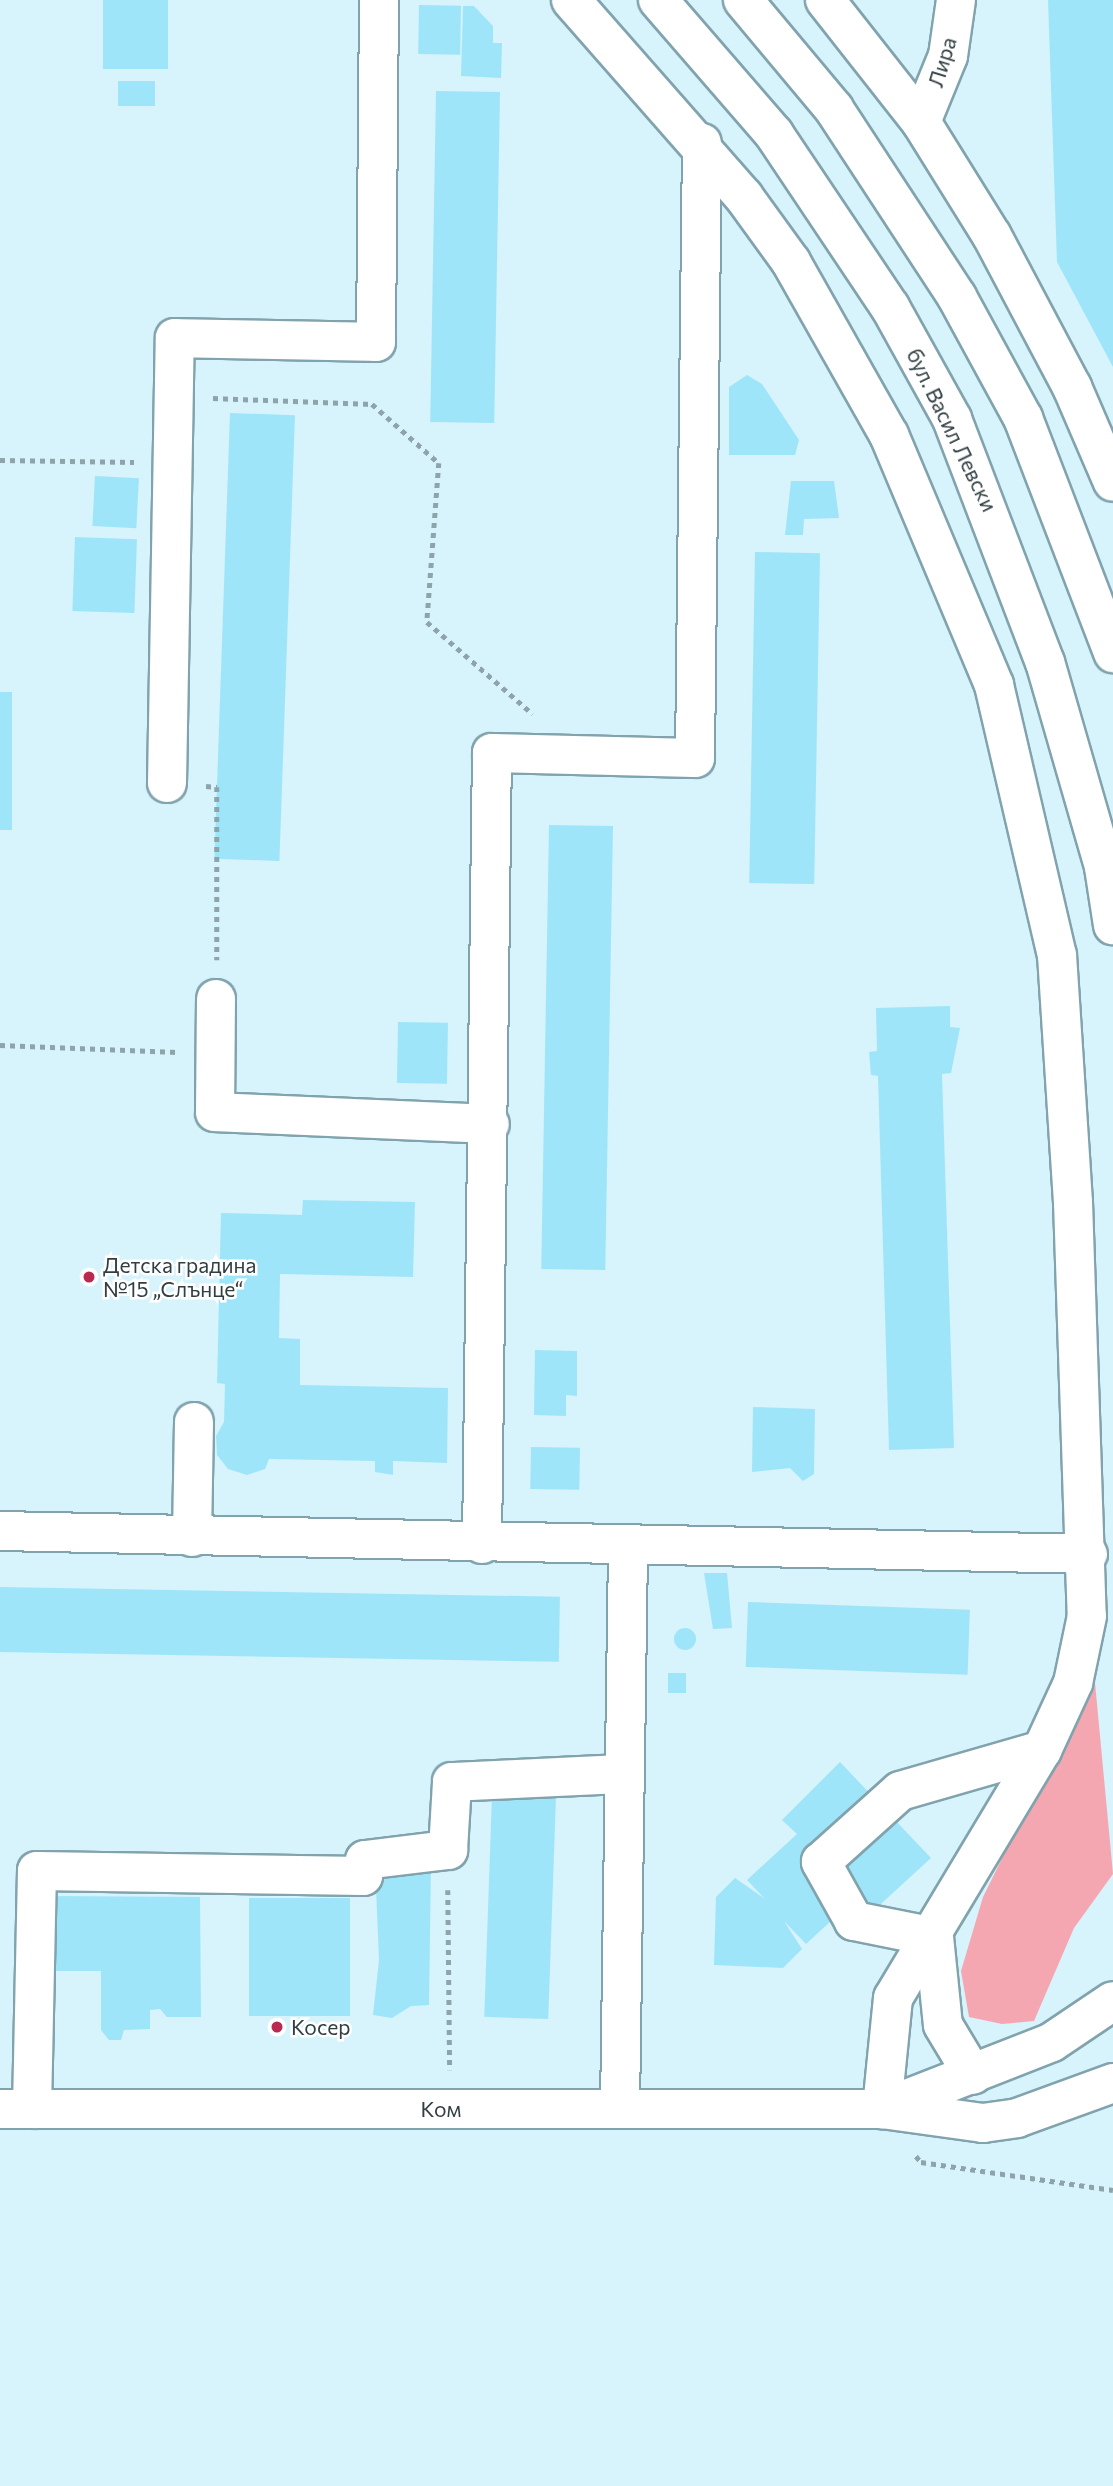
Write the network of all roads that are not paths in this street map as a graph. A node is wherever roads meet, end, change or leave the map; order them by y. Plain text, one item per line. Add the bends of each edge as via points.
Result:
1 (379, 0) edge
2 (571, 0) edge
3 (658, 0) edge
4 (743, 0) edge
5 (825, 0) edge
6 (956, 0) edge
7 (921, 121) junction
8 (702, 143) junction
9 (1113, 482) edge
10 (1113, 653) edge
11 (167, 783) road end
12 (1113, 925) edge
13 (216, 999) road end
14 (490, 1124) junction
15 (194, 1422) dead end
16 (0, 1531) edge
17 (192, 1537) junction
18 (482, 1544) junction
19 (628, 1547) junction
20 (1088, 1554) junction
21 (1042, 1750) junction
22 (624, 1774) junction
23 (934, 1937) junction
24 (1113, 2001) edge
25 (974, 2075) junction
26 (1113, 2083) edge
27 (620, 2108) junction
28 (16, 2109) edge
29 (882, 2109) junction

1 - 11 street via 376,342 175,338
2 - 8 street
3 - 12 street, бул. Васил Левски via 782,145 890,307 952,419 1045,662 1104,867
4 - 10 street via 841,119 957,296 1023,418
5 - 7 street
6 - 7 street, Лира via 947,56
7 - 9 street via 1035,316
8 - 14 street via 695,758 492,753
8 - 20 street via 791,262 852,365 919,495 994,685 1046,903 1063,1006
13 - 14 street via 215,1112
14 - 18 street
15 - 17 street
16 - 17 street
17 - 18 street
18 - 19 street
19 - 20 street
19 - 22 street
20 - 21 street via 1082,1648
21 - 23 street
21 - 23 street via 900,1791 821,1862 854,1921
22 - 27 street
22 - 28 street via 452,1782 448,1850 365,1860 362,1876 37,1871
23 - 25 street via 943,2025
23 - 29 street via 907,1967 893,1998
24 - 25 street via 1052,2042
25 - 29 street
26 - 29 street via 1017,2118 983,2123
27 - 28 street, Ком
27 - 29 street, Ком

